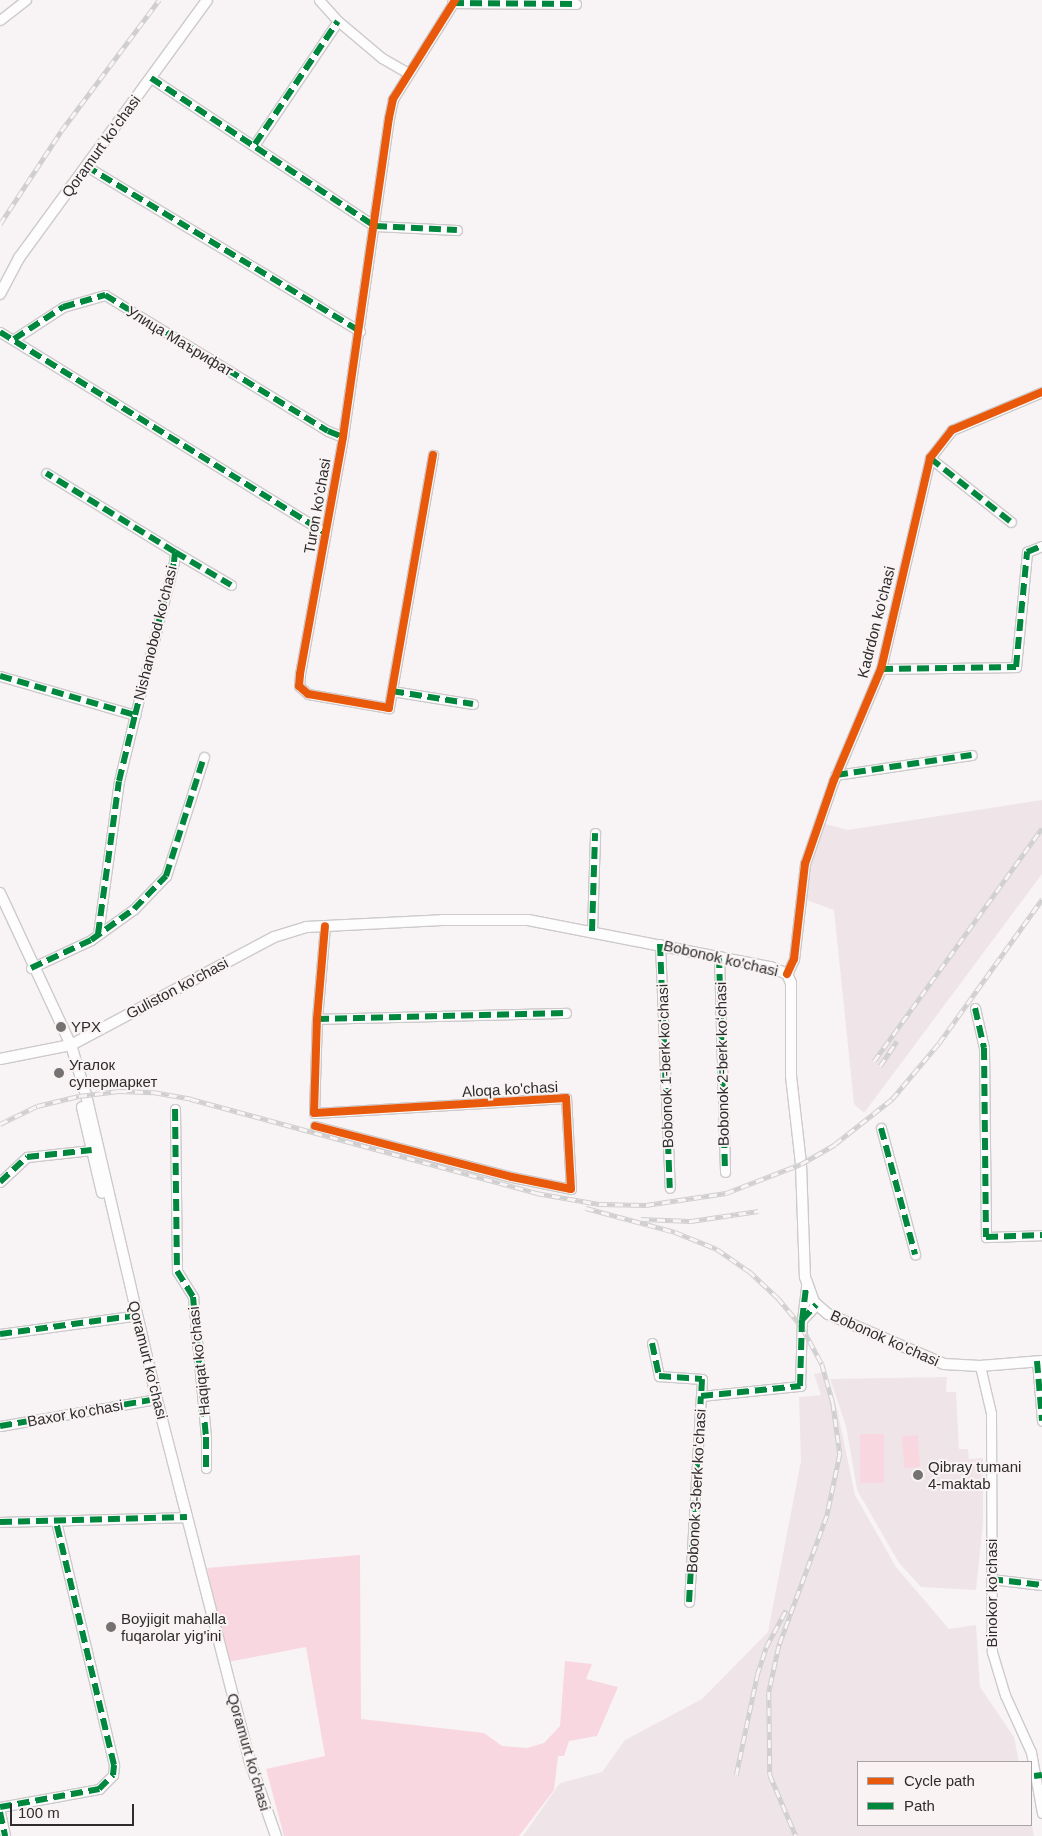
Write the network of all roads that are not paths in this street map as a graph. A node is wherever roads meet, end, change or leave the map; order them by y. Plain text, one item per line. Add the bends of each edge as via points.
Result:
1 (26, 0) edge
2 (202, 0) edge
3 (207, 0) edge
4 (319, 0) edge
5 (454, 2) edge
6 (576, 4) dead end
7 (0, 20) edge
8 (338, 21) junction
9 (408, 74) junction
10 (151, 78) junction
11 (255, 144) junction
12 (86, 166) junction
13 (375, 226) junction
14 (457, 230) dead end
15 (0, 286) edge
16 (0, 294) edge
17 (360, 331) junction
18 (0, 332) edge
19 (14, 339) junction
20 (1042, 392) edge
21 (343, 438) junction
22 (433, 455) dead end
23 (930, 458) junction
24 (46, 473) dead end
25 (1012, 522) dead end
26 (326, 533) junction
27 (1042, 546) edge
28 (175, 552) junction
29 (231, 586) dead end
30 (881, 669) junction
31 (0, 676) edge
32 (392, 691) junction
33 (473, 704) dead end
34 (135, 715) junction
35 (972, 755) dead end
36 (204, 757) dead end
37 (836, 775) junction
38 (596, 833) dead end
39 (0, 893) edge
40 (0, 905) edge
41 (325, 926) junction
42 (592, 931) junction
43 (98, 934) junction
44 (660, 944) junction
45 (720, 956) junction
46 (33, 967) junction
47 (787, 974) junction
48 (976, 1008) dead end
49 (566, 1013) dead end
50 (317, 1019) junction
51 (68, 1046) junction
52 (0, 1059) edge
53 (175, 1109) dead end
54 (315, 1126) dead end
55 (882, 1128) dead end
56 (92, 1150) junction
57 (725, 1172) dead end
58 (0, 1182) edge
59 (670, 1188) dead end
60 (1042, 1235) edge
61 (915, 1254) dead end
62 (806, 1285) junction
63 (816, 1305) junction
64 (132, 1316) junction
65 (802, 1320) junction
66 (0, 1334) edge
67 (652, 1343) dead end
68 (1040, 1361) edge
69 (980, 1366) junction
70 (702, 1396) junction
71 (150, 1400) junction
72 (1042, 1421) edge
73 (0, 1426) edge
74 (206, 1468) dead end
75 (185, 1518) junction
76 (56, 1521) junction
77 (0, 1522) edge
78 (991, 1579) junction
79 (1042, 1585) edge
80 (690, 1602) dead end
81 (1038, 1776) edge
82 (0, 1807) edge
83 (0, 1812) edge
84 (1042, 1813) edge
85 (6, 1836) edge
86 (270, 1836) edge
87 (276, 1836) edge

1 - 7 street
2 - 15 main road, Qoramurt koʻchasi via 43,217
3 - 10 main road, Qoramurt koʻchasi
4 - 8 street
5 - 6 street
5 - 9 street, Turon ko'chasi
8 - 9 street
8 - 11 street
9 - 13 street, Turon ko'chasi via 393,99
10 - 11 street
10 - 12 main road, Qoramurt koʻchasi
11 - 13 street
12 - 16 main road, Qoramurt koʻchasi via 20,258
12 - 17 street
13 - 14 street
13 - 17 street, Turon ko'chasi
17 - 21 street, Turon ko'chasi
18 - 19 street
19 - 21 street, Улица Маърифат via 63,307 105,295 328,432
19 - 26 street
20 - 23 street, Kadrdon ko'chasi via 952,430
21 - 26 street, Turon ko'chasi
22 - 32 street, Turon ko'chasi
23 - 25 street
23 - 30 street, Kadrdon ko'chasi
24 - 28 street, Nishanobod ko'chasi
26 - 32 street, Turon ko'chasi via 299,686 308,694 388,708
27 - 30 street via 1027,552 1016,667
28 - 29 street
28 - 34 street, Nishanobod ko'chasi
30 - 37 street, Kadrdon ko'chasi
31 - 34 street, Nishanobod ko'chasi
32 - 33 street
34 - 43 street, Nishanobod ko'chasi via 119,781
35 - 37 street
36 - 43 street via 166,876 134,909
37 - 47 street, Kadrdon ko'chasi via 805,864 794,959
38 - 42 street
39 - 46 main road, Qoramurt koʻchasi
40 - 46 main road, Qoramurt koʻchasi
41 - 42 main road, Bobonok ko'chasi via 500,919
41 - 50 street
41 - 51 main road, Guliston ko'chasi via 274,936
42 - 44 main road, Bobonok ko'chasi
43 - 46 street
44 - 45 main road, Bobonok ko'chasi
44 - 59 street, Bobonok 1-berk koʻchasi
45 - 47 main road, Bobonok ko'chasi
45 - 57 street, Bobonok 2-berk koʻchasi
46 - 51 main road, Qoramurt koʻchasi
47 - 62 main road, Bobonok ko'chasi via 792,988 791,1076 801,1164
48 - 60 street via 984,1048 986,1236
49 - 50 street
50 - 54 street, Aloqa ko'chasi via 314,1114 566,1098 571,1189
51 - 52 main road, Guliston ko'chasi
51 - 56 main road, Qoramurt koʻchasi
51 - 75 main road, Qoramurt koʻchasi via 95,1130
53 - 74 street, Haqiqat ko'chasi via 177,1271 193,1297
55 - 61 street
56 - 58 street via 27,1158
56 - 64 main road, Qoramurt koʻchasi
62 - 63 main road, Bobonok ko'chasi
62 - 65 street, Bobonok 3-berk koʻchasi
63 - 65 street
63 - 69 main road, Bobonok ko'chasi via 828,1314 929,1360 951,1366
64 - 66 street
64 - 71 main road, Qoramurt koʻchasi
65 - 70 street, Bobonok 3-berk koʻchasi via 800,1386
67 - 70 street via 659,1376 702,1379
68 - 69 main road, Bobonok ko'chasi
68 - 72 street
69 - 78 street, Binokor ko'chasi via 990,1413
70 - 80 street, Bobonok 3-berk koʻchasi
71 - 73 street, Baxor ko'chasi
71 - 75 main road, Qoramurt koʻchasi
75 - 76 street
75 - 86 main road, Qoramurt koʻchasi via 245,1761
75 - 87 main road, Qoramurt koʻchasi via 249,1759
76 - 77 street
76 - 82 street via 114,1765 113,1775 99,1789
78 - 79 street
78 - 81 street, Binokor ko'chasi via 992,1652 1002,1687
81 - 84 street, Binokor ko'chasi
83 - 85 street

